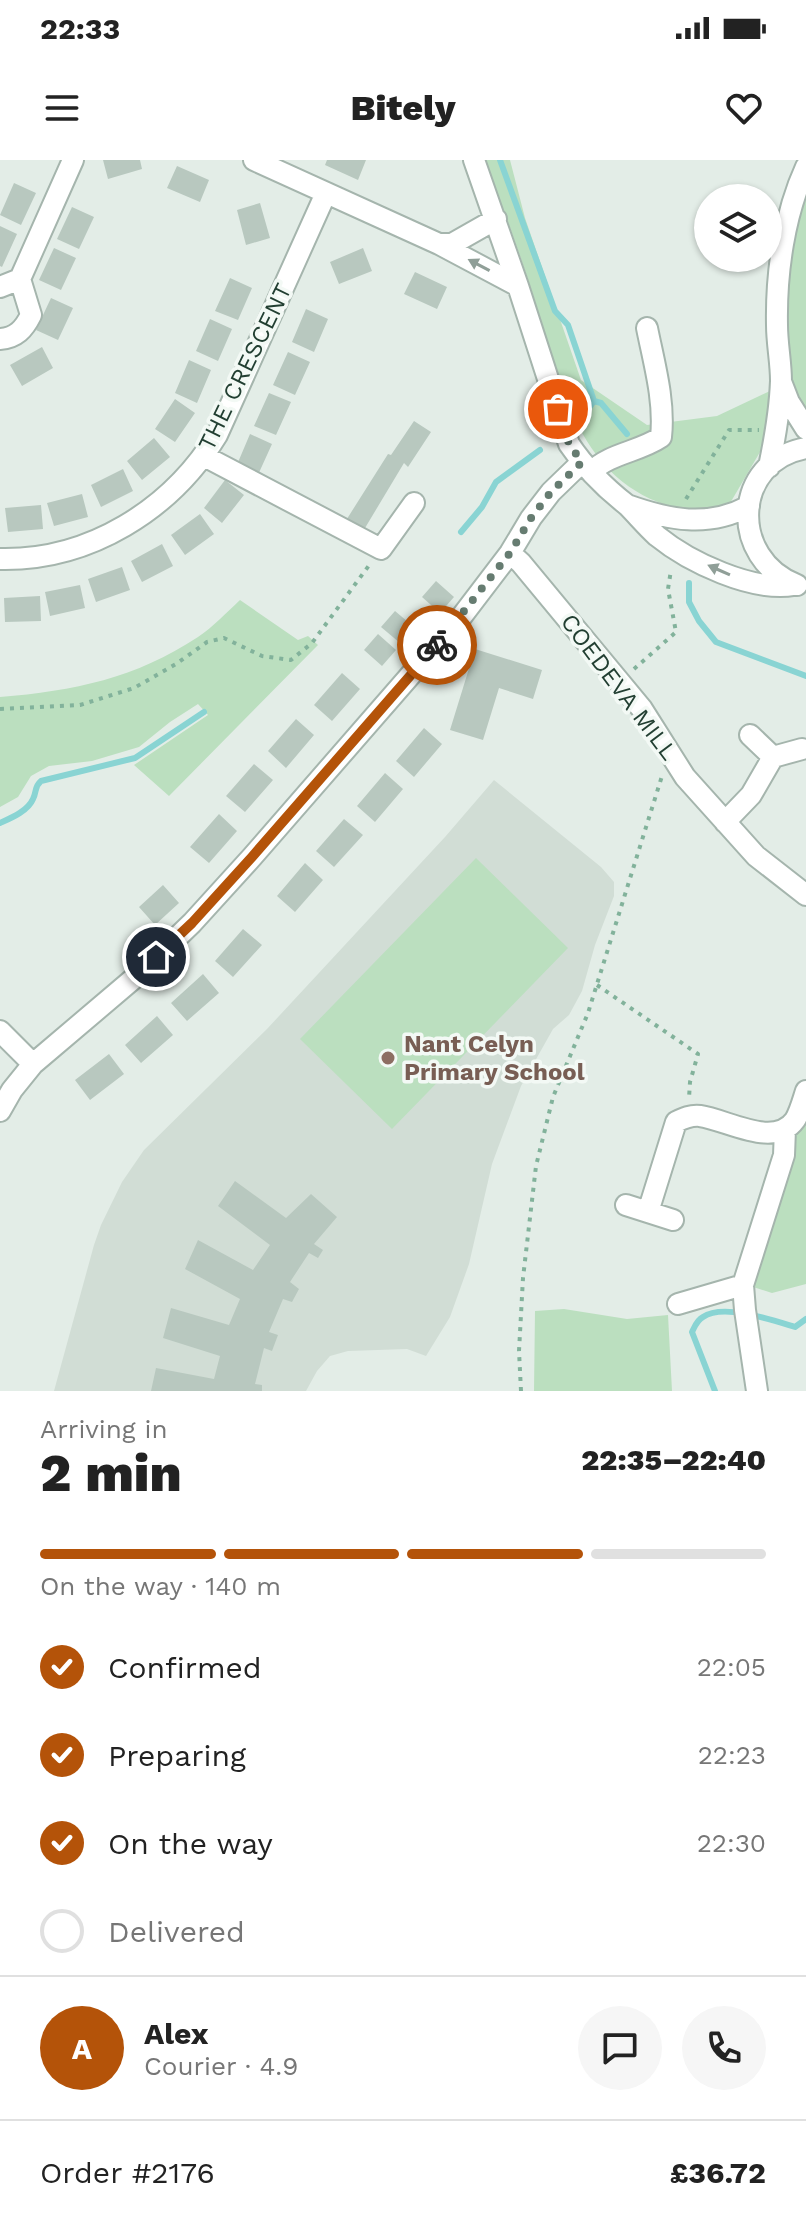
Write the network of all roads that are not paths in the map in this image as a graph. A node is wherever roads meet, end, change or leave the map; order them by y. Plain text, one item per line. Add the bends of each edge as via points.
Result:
1 (73, 160) edge
2 (254, 160) edge
3 (474, 160) edge
4 (806, 167) edge
5 (326, 193) junction
6 (496, 219) junction
7 (439, 244) junction
8 (20, 279) junction
9 (518, 286) junction
10 (0, 287) edge
11 (647, 328) dead end
12 (0, 339) edge
13 (781, 380) junction
14 (806, 429) edge
15 (806, 448) edge
16 (204, 456) junction
17 (586, 467) junction
18 (769, 467) junction
19 (414, 503) dead end
20 (627, 505) junction
21 (749, 506) junction
22 (510, 553) junction
23 (0, 559) edge
24 (800, 586) edge
25 (750, 735) dead end
26 (802, 749) dead end
27 (773, 757) junction
28 (725, 822) junction
29 (806, 895) edge
30 (0, 1031) edge
31 (33, 1064) junction
32 (806, 1091) edge
33 (0, 1111) edge
34 (785, 1129) junction
35 (626, 1205) dead end
36 (648, 1212) junction
37 (673, 1220) dead end
38 (743, 1285) junction
39 (678, 1304) dead end
40 (757, 1391) edge

1 - 8 street
2 - 5 street
3 - 6 street
4 - 13 street via 779,272
5 - 7 street
5 - 16 street, THE CRESCENT
6 - 7 street via 452,244
6 - 9 street
9 -> 7 street
8 - 10 street
8 - 12 street via 31,315 20,332
9 - 17 street via 569,444
11 - 17 street via 659,387 661,437
13 - 14 street
13 - 18 street
15 - 18 street
16 - 19 street via 381,549
16 - 23 street, THE CRESCENT via 165,498 129,525 51,555
17 - 20 street
17 - 22 street via 551,492
18 - 21 street
20 - 21 street via 674,519 716,518
24 -> 20 street via 756,585 725,574 675,548
21 - 24 street via 748,530 759,557 769,569
22 - 28 street, COEDEVA MILL via 642,709 685,777
22 - 31 street via 380,713 192,923
25 - 27 street
26 - 27 street
27 - 28 street via 751,795
28 - 29 street, COEDEVA MILL via 756,856
30 - 31 street
31 - 33 street
32 - 34 street via 796,1119
34 - 36 street via 762,1133 700,1116 676,1122
34 - 38 street via 784,1155
35 - 36 street
36 - 37 street
38 - 39 street
38 - 40 street

